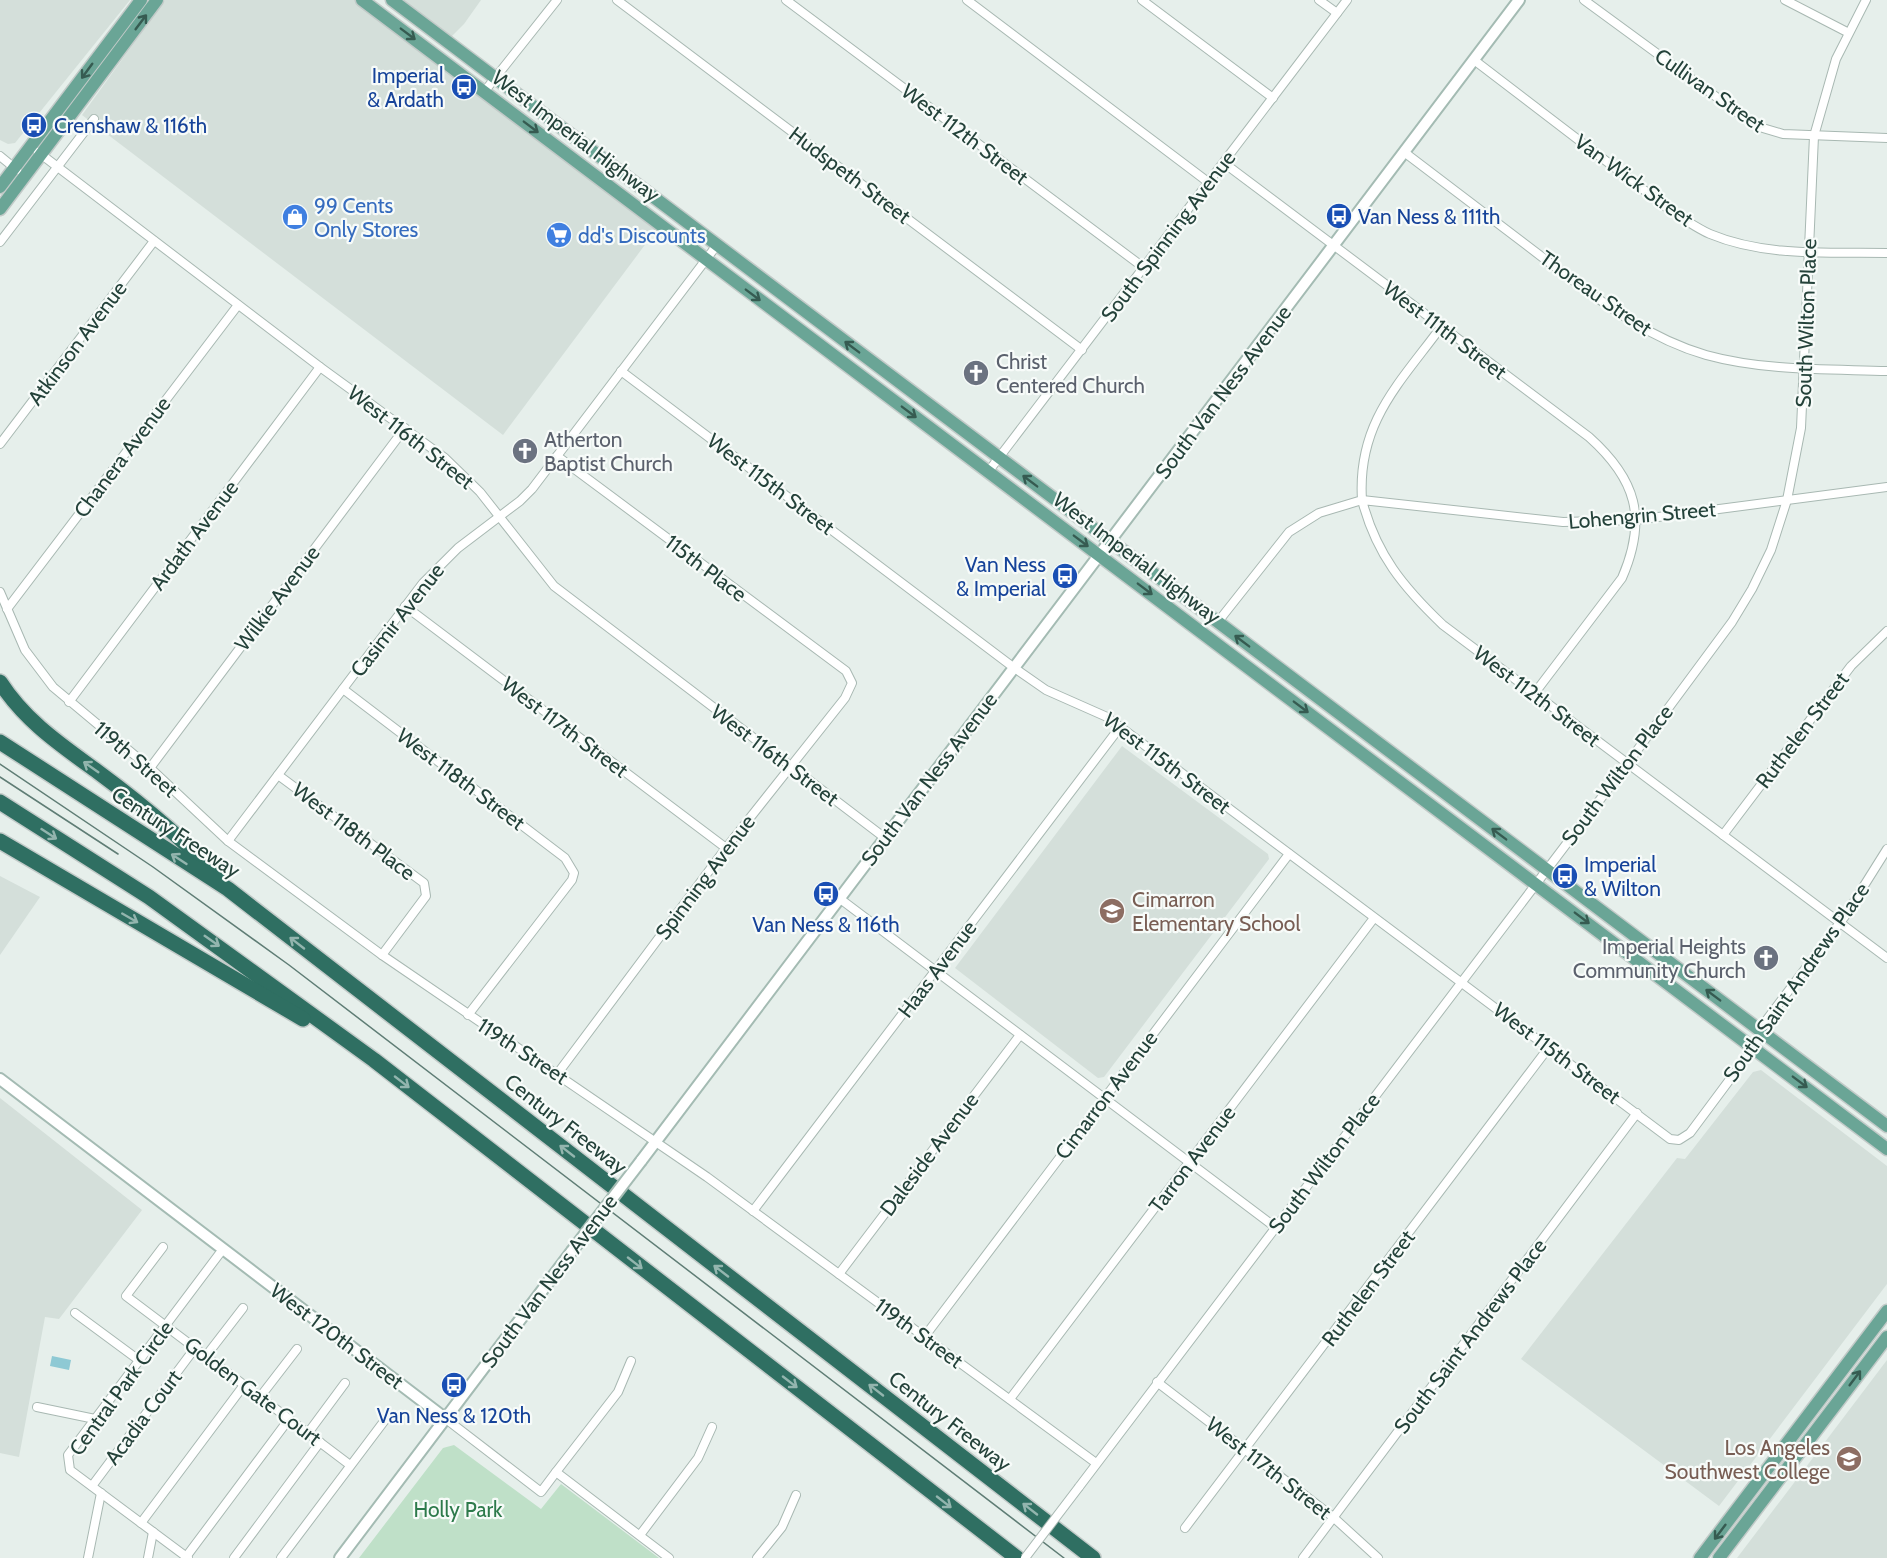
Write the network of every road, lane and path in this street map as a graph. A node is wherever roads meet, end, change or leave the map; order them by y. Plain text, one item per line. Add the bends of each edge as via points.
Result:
1 (141, 0) edge
2 (157, 0) edge
3 (362, 0) edge
4 (392, 0) edge
5 (557, 0) edge
6 (617, 0) edge
7 (786, 0) edge
8 (967, 0) edge
9 (1142, 0) edge
10 (1319, 0) edge
11 (1347, 0) edge
12 (1519, 0) edge
13 (1584, 0) edge
14 (1785, 0) edge
15 (1866, 0) edge
16 (1337, 13) junction
17 (1847, 33) junction
18 (1474, 60) junction
19 (496, 78) junction
20 (484, 92) junction
21 (1273, 98) junction
22 (94, 119) dead end
23 (1814, 136) junction
24 (1887, 138) edge
25 (31, 147) junction
26 (1404, 152) junction
27 (41, 155) junction
28 (0, 156) edge
29 (1224, 163) junction
30 (57, 167) junction
31 (15, 168) junction
32 (25, 176) junction
33 (1208, 182) junction
34 (0, 187) edge
35 (0, 210) edge
36 (154, 241) junction
37 (0, 242) edge
38 (717, 245) junction
39 (1333, 246) junction
40 (1808, 251) junction
41 (1887, 253) edge
42 (706, 260) junction
43 (1143, 267) junction
44 (238, 305) junction
45 (1441, 327) junction
46 (1082, 350) junction
47 (320, 367) junction
48 (1806, 369) junction
49 (1887, 370) edge
50 (621, 371) junction
51 (405, 428) junction
52 (0, 444) edge
53 (557, 456) junction
54 (1000, 458) junction
55 (988, 472) junction
56 (1887, 488) edge
57 (1362, 500) junction
58 (1787, 500) junction
59 (499, 517) junction
60 (1635, 520) junction
61 (1110, 541) junction
62 (1098, 554) junction
63 (0, 592) edge
64 (405, 606) junction
65 (6, 609) junction
66 (1217, 622) junction
67 (1887, 631) edge
68 (1013, 667) junction
69 (0, 682) edge
70 (852, 683) joint
71 (342, 689) junction
72 (1534, 694) junction
73 (69, 702) junction
74 (1120, 727) junction
75 (0, 742) edge
76 (1627, 764) junction
77 (790, 766) junction
78 (150, 768) junction
79 (278, 775) junction
80 (0, 802) edge
81 (1723, 835) junction
82 (885, 838) junction
83 (228, 841) junction
84 (0, 842) edge
85 (726, 848) junction
86 (1887, 849) edge
87 (1289, 854) junction
88 (1546, 869) junction
89 (1536, 883) junction
90 (228, 889) junction
91 (839, 898) junction
92 (1374, 918) junction
93 (1839, 924) junction
94 (382, 955) junction
95 (1887, 958) edge
96 (935, 971) junction
97 (1461, 982) junction
98 (468, 1015) junction
99 (1760, 1029) junction
100 (1020, 1035) junction
101 (1549, 1047) junction
102 (1754, 1047) junction
103 (374, 1060) junction
104 (558, 1073) junction
105 (0, 1078) edge
106 (1104, 1098) junction
107 (1637, 1113) junction
108 (1887, 1126) edge
109 (656, 1140) junction
110 (1679, 1140) joint
111 (1887, 1149) edge
112 (1189, 1163) junction
113 (753, 1211) junction
114 (1275, 1227) junction
115 (163, 1247) dead end
116 (224, 1249) junction
117 (839, 1274) junction
118 (243, 1308) dead end
119 (1887, 1311) edge
120 (75, 1313) dead end
121 (166, 1326) junction
122 (925, 1336) junction
123 (1887, 1337) edge
124 (195, 1348) junction
125 (297, 1349) dead end
126 (206, 1356) junction
127 (140, 1360) junction
128 (631, 1362) dead end
129 (1157, 1382) junction
130 (345, 1383) dead end
131 (244, 1385) junction
132 (260, 1397) junction
133 (1010, 1399) junction
134 (37, 1407) dead end
135 (388, 1416) dead end
136 (95, 1419) junction
137 (290, 1419) junction
138 (446, 1419) junction
139 (712, 1427) dead end
140 (308, 1433) junction
141 (320, 1442) junction
142 (1243, 1449) junction
143 (1096, 1463) junction
144 (350, 1465) junction
145 (556, 1472) junction
146 (92, 1486) junction
147 (101, 1493) junction
148 (796, 1495) dead end
149 (1333, 1517) junction
150 (141, 1523) junction
151 (1185, 1528) dead end
152 (153, 1532) junction
153 (640, 1535) junction
154 (88, 1558) edge
155 (148, 1558) edge
156 (187, 1558) edge
157 (234, 1558) edge
158 (281, 1558) edge
159 (340, 1558) edge
160 (669, 1558) edge
161 (757, 1558) edge
162 (1017, 1558) edge
163 (1025, 1558) edge
164 (1093, 1558) edge
165 (1303, 1558) edge
166 (1378, 1558) edge
167 (1700, 1558) edge
168 (1719, 1558) edge

1 -> 25 main road
27 -> 2 main road
3 -> 20 main road, West Imperial Highway
4 - 19 main road, West Imperial Highway
5 - 19 street
6 - 46 street, Hudspeth Street
7 - 43 street, West 112th Street
8 - 33 street
9 - 21 street
10 - 16 street
11 - 16 street, South Spinning Avenue
12 - 18 main road, South Van Ness Avenue
13 - 23 street, Cullivan Street via 1756,126 1770,132
14 - 17 street
15 - 17 street, South Wilton Place
16 - 21 street, South Spinning Avenue
17 - 23 street, South Wilton Place
18 - 26 main road, South Van Ness Avenue
18 - 40 street, Van Wick Street via 1674,213 1738,244
19 - 20 street
19 - 38 main road, West Imperial Highway
20 -> 42 main road, West Imperial Highway
21 - 29 street, South Spinning Avenue
22 - 30 street
23 - 24 street, Cullivan Street
23 - 40 street, South Wilton Place
25 - 27 street, West 116th Street
25 - 31 main road
26 - 39 main road, South Van Ness Avenue
26 - 48 street, Thoreau Street via 1640,326 1705,354 1745,363
27 - 30 street, West 116th Street
27 - 32 main road
28 - 31 street
29 - 33 street, South Spinning Avenue
29 - 39 street, West 111th Street
30 - 36 street, West 116th Street
30 - 37 street
31 - 32 street
31 - 34 main road
32 - 35 main road
33 - 43 street, South Spinning Avenue
36 - 44 street, West 116th Street
36 - 52 street, Atkinson Avenue
38 - 42 street, Casimir Avenue
54 -> 38 main road, West Imperial Highway
39 - 45 street, West 111th Street
39 - 61 main road, South Van Ness Avenue
40 - 41 street, Van Wick Street
40 - 48 street, South Wilton Place
42 - 50 street, Casimir Avenue
42 -> 55 main road, West Imperial Highway
43 - 46 street, South Spinning Avenue
44 - 47 street, West 116th Street
44 - 65 street, Chanera Avenue
45 - 57 street via 1376,416 1364,454
45 - 60 street, West 111th Street via 1610,456 1633,497
46 - 54 street, South Spinning Avenue
47 - 51 street, West 116th Street
47 - 73 street, Ardath Avenue
48 - 49 street, Thoreau Street
48 - 58 street, South Wilton Place via 1802,428
50 - 53 street, Casimir Avenue
50 - 68 street, West 115th Street
51 - 59 street, West 116th Street via 463,474
51 - 78 street, Wilkie Avenue
53 - 59 street, Casimir Avenue via 520,501
53 - 70 street, 115th Place via 846,671
54 - 55 street, South Spinning Avenue
61 -> 54 main road, West Imperial Highway
55 -> 62 main road, West Imperial Highway
56 - 58 street, Lohengrin Street
57 - 60 street, Lohengrin Street via 1563,522
57 - 66 street via 1318,513 1289,532
57 - 72 street, West 112th Street via 1381,553 1420,603
58 - 60 street, Lohengrin Street
58 - 76 street, South Wilton Place via 1771,550 1752,590
59 - 64 street, Casimir Avenue via 437,566
59 - 77 street, West 116th Street via 554,586
60 - 72 street, West 111th Street via 1634,541 1622,578
61 - 62 main road, South Van Ness Avenue
61 - 66 main road, West Imperial Highway
62 - 68 main road, South Van Ness Avenue
62 -> 89 main road, West Imperial Highway
63 - 65 street, 119th Street
64 - 71 street, Casimir Avenue
64 - 85 street, West 117th Street
65 - 73 street, 119th Street via 39,672
88 -> 66 main road, West Imperial Highway
67 - 81 street, Ruthelen Street via 1851,666
68 - 74 street, West 115th Street via 1046,690 1096,710
68 - 82 main road, South Van Ness Avenue
90 -> 69 highway via 195,852 99,773 52,740
70 - 77 street, Spinning Avenue via 850,691
71 - 79 street, Casimir Avenue
71 - 98 street, West 118th Street via 565,858 574,873
72 - 76 street, West 112th Street
73 - 78 street, 119th Street
74 - 87 street, West 115th Street
74 - 96 street, Haas Avenue
90 -> 75 highway, Century Freeway
76 - 81 street, West 112th Street
76 - 88 street, South Wilton Place
77 - 82 street, West 116th Street
77 - 85 street, Spinning Avenue
78 - 83 street, 119th Street
79 - 83 street, Casimir Avenue
79 - 94 street, West 118th Place via 418,878 426,890 422,903
80 -> 103 highway via 149,897
81 - 93 street, West 112th Street
82 - 91 main road, South Van Ness Avenue
83 - 94 street, 119th Street
84 -> 103 highway
85 - 104 street, Spinning Avenue
86 - 93 street, South Saint Andrews Place
87 - 92 street, West 115th Street
87 - 106 street, Cimarron Avenue
88 - 89 street, South Wilton Place
99 -> 88 main road, West Imperial Highway
89 - 97 street, South Wilton Place
89 -> 102 main road, West Imperial Highway
164 -> 90 highway, Century Freeway
91 - 96 street
91 - 109 main road, South Van Ness Avenue
92 - 97 street, West 115th Street
92 - 112 street, Tarron Avenue
93 - 95 street, West 112th Street
93 - 99 street, South Saint Andrews Place
94 - 98 street, 119th Street
96 - 100 street
96 - 113 street, Haas Avenue
97 - 101 street, West 115th Street
97 - 114 street, South Wilton Place
98 - 104 street, 119th Street
99 - 102 street, South Saint Andrews Place
99 - 108 main road, West Imperial Highway
100 - 106 street
100 - 117 street, Daleside Avenue
101 - 107 street, West 115th Street
101 - 142 street, Ruthelen Street
102 - 110 street, South Saint Andrews Place via 1690,1133
102 -> 111 main road, West Imperial Highway
103 -> 162 highway
104 - 109 street, 119th Street
105 - 116 main road, West 120th Street
106 - 112 street
106 - 122 street, Cimarron Avenue
107 - 110 street, West 115th Street via 1670,1139
107 - 149 street, South Saint Andrews Place
109 - 113 street, 119th Street
109 - 138 main road, South Van Ness Avenue, bridge
112 - 114 street
112 - 133 street, Tarron Avenue
113 - 117 street, 119th Street
114 - 129 street, South Wilton Place
115 - 121 street, Golden Gate Court via 126,1296
116 - 121 street, Central Park Circle
116 - 138 main road, West 120th Street
117 - 122 street, 119th Street
118 - 126 street, Acadia Court
119 -> 167 main road
120 - 127 street
121 - 124 street, Golden Gate Court
121 - 127 street, Central Park Circle
122 - 133 street, 119th Street
168 -> 123 main road
124 - 126 street, Golden Gate Court
124 - 146 street, Acadia Court
125 - 132 street
126 - 131 street, Golden Gate Court
127 - 136 street, Central Park Circle
128 - 145 street via 618,1392
129 - 142 street, West 117th Street
129 - 143 street, South Wilton Place
130 - 140 street
131 - 132 street, Golden Gate Court
131 - 150 street
132 - 137 street, Golden Gate Court
133 - 143 street, 119th Street
134 - 136 street
135 - 144 street
136 - 146 street, Central Park Circle via 68,1455 70,1470
137 - 140 street, Golden Gate Court
137 - 156 street
138 - 145 street, West 120th Street via 542,1492
138 - 159 main road, South Van Ness Avenue
139 - 153 street via 698,1458
140 - 141 street, Golden Gate Court
141 - 144 street, Golden Gate Court
141 - 157 street
142 - 149 street, West 117th Street
142 - 151 street, Ruthelen Street
143 - 163 street, South Wilton Place, bridge
144 - 158 street
145 - 153 street
146 - 147 street, Central Park Circle
147 - 150 street, Central Park Circle
147 - 154 street
148 - 161 street via 782,1527
149 - 165 street, South Saint Andrews Place
149 - 166 street, West 117th Street
150 - 152 street, Central Park Circle
152 - 155 street
152 - 156 street, Central Park Circle
153 - 160 street

